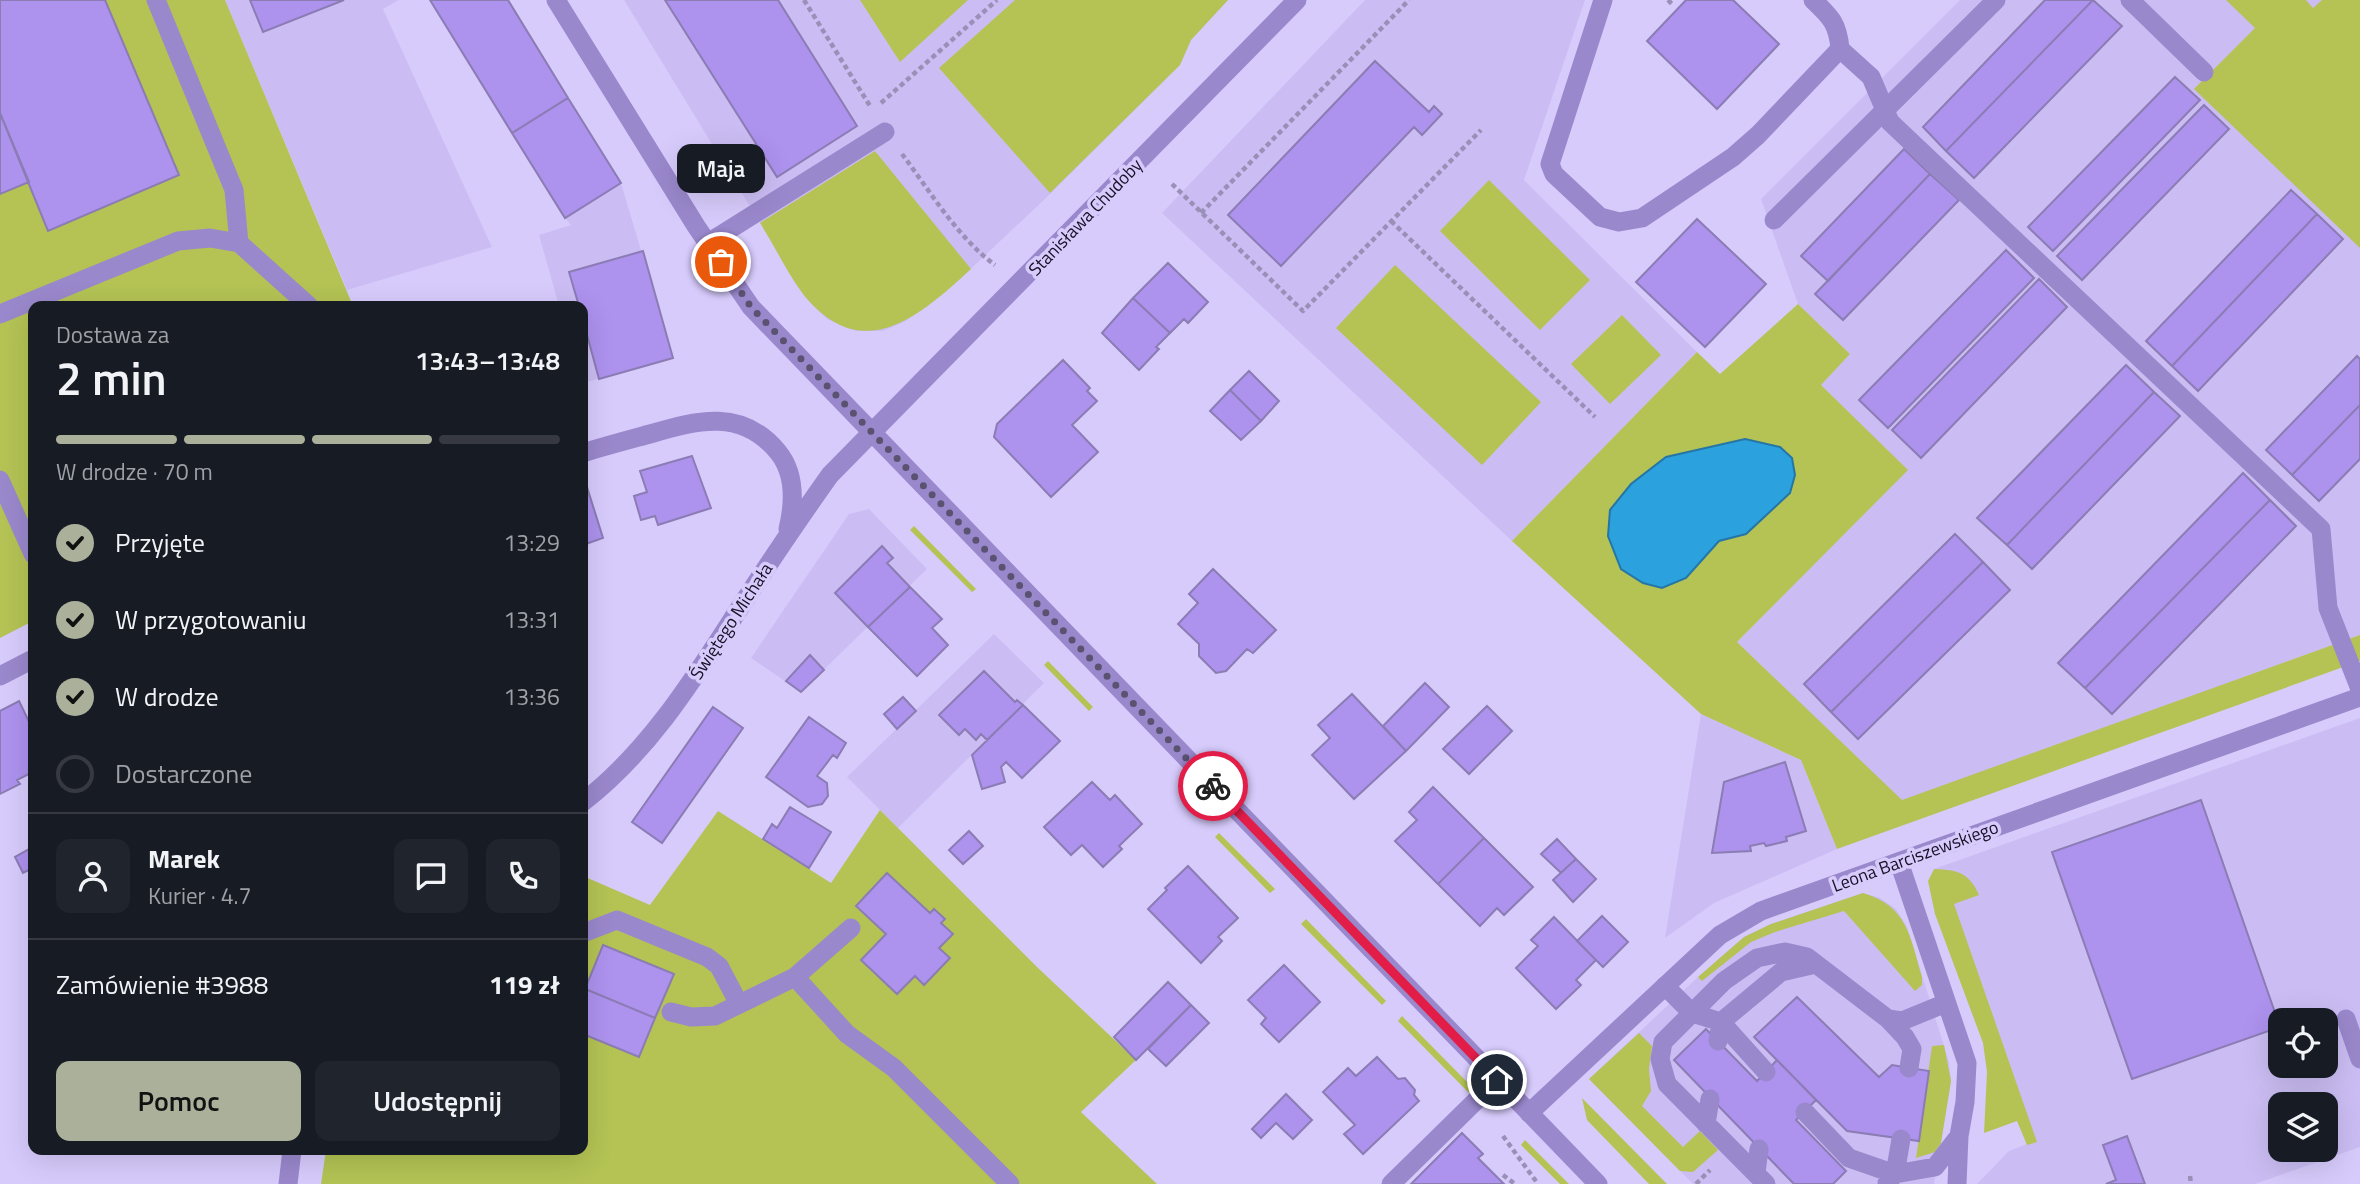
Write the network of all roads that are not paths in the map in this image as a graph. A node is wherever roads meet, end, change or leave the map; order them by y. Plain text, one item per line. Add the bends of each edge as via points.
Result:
1 (156, 0) edge
2 (556, 0) edge
3 (1297, 0) edge
4 (1603, 0) edge
5 (1813, 0) edge
6 (1996, 0) edge
7 (2130, 0) edge
8 (1840, 49) junction
9 (2204, 72) dead end
10 (1885, 111) junction
11 (886, 132) dead end
12 (1774, 220) dead end
13 (239, 243) junction
14 (708, 243) junction
15 (32, 301) edge
16 (303, 301) edge
17 (28, 303) edge
18 (0, 314) edge
19 (873, 435) junction
20 (588, 452) edge
21 (0, 480) edge
22 (786, 537) junction
23 (28, 543) edge
24 (28, 662) edge
25 (0, 676) edge
26 (2360, 689) edge
27 (2360, 697) edge
28 (588, 798) edge
29 (1899, 862) junction
30 (850, 928) dead end
31 (588, 931) edge
32 (1816, 964) junction
33 (795, 977) junction
34 (1665, 986) junction
35 (1946, 1003) junction
36 (739, 1004) junction
37 (671, 1012) dead end
38 (1692, 1013) junction
39 (1888, 1019) junction
40 (2346, 1019) dead end
41 (1719, 1032) junction
42 (2360, 1059) edge
43 (1909, 1068) dead end
44 (1766, 1072) dead end
45 (1497, 1080) junction
46 (1710, 1099) dead end
47 (1529, 1113) junction
48 (1809, 1121) dead end
49 (1706, 1124) junction
50 (1959, 1136) junction
51 (1900, 1139) dead end
52 (1759, 1149) dead end
53 (291, 1155) edge
54 (1761, 1179) edge
55 (1891, 1179) edge
56 (288, 1184) edge
57 (1010, 1184) edge
58 (1391, 1184) edge
59 (1598, 1184) edge
60 (1957, 1184) edge

1 - 13 street via 234,190
2 - 14 street
3 - 19 street, Stanisława Chudoby
4 - 8 street via 1550,164 1554,174 1600,217 1619,222 1642,218 1734,157
5 - 8 street via 1830,16
6 - 10 street
7 - 9 street
8 - 10 street via 1871,77
10 - 12 street
10 - 26 street via 1890,121 2320,529 2328,608
11 - 14 street
13 - 15 street via 210,238 178,241
13 - 16 street
14 - 19 street via 751,307
17 - 18 street
19 - 22 street, Świętego Michała via 830,475
19 - 45 street
20 - 22 street via 694,421 727,421 749,428 767,439 783,459 792,485 793,508
21 - 23 street
22 - 28 street, Świętego Michała via 652,734
24 - 25 street
27 - 29 street, Leona Barciszewskiego
29 - 34 street, Leona Barciszewskiego via 1761,911 1720,935
29 - 35 street
30 - 33 street
31 - 36 street via 617,920 707,957 719,966
32 - 38 street via 1785,952 1757,958 1724,981
32 - 39 street
32 - 41 street via 1781,972
33 - 36 street
33 - 57 street via 847,1034 894,1068
34 - 38 street
34 - 47 street, Leona Barciszewskiego
35 - 39 street via 1902,1021
35 - 50 street via 1967,1063
36 - 37 street via 715,1016
38 - 41 street
38 - 49 street via 1663,1042 1660,1059 1667,1084
39 - 43 street via 1912,1049
40 - 42 street
41 - 44 street
45 - 47 street
45 - 58 street
46 - 49 street
47 - 59 street
48 - 55 street via 1849,1158
49 - 54 street
50 - 55 street via 1935,1167
50 - 60 street
51 - 55 street
52 - 54 street
53 - 56 street

